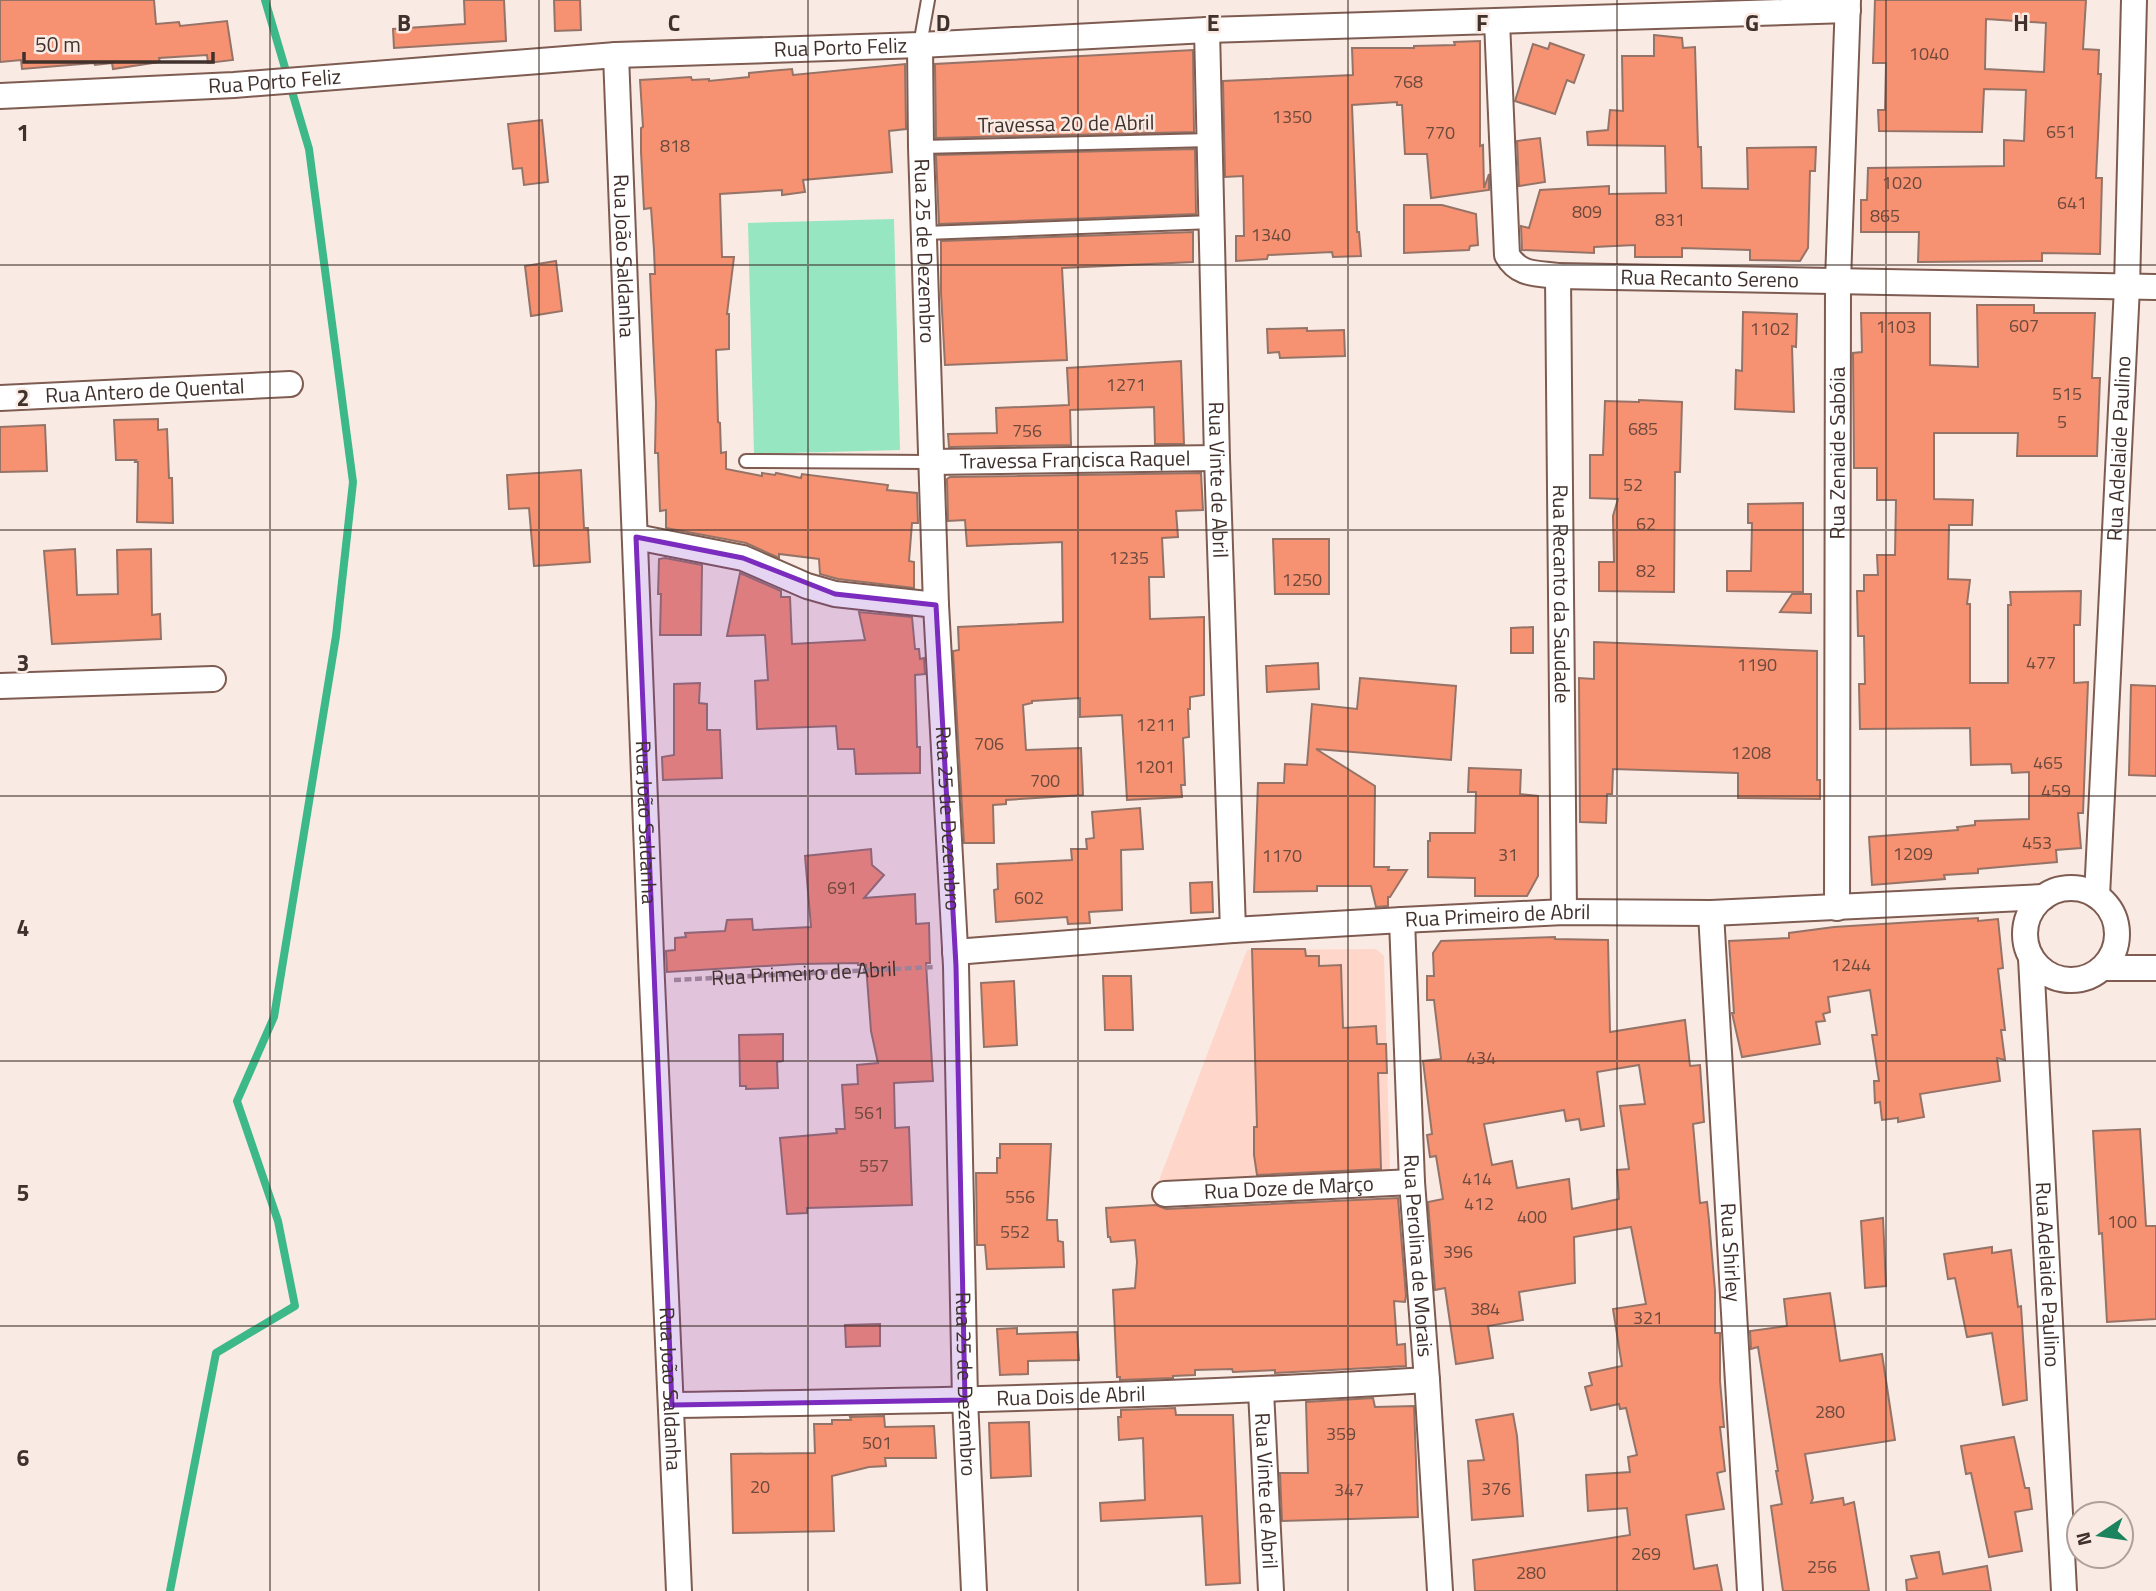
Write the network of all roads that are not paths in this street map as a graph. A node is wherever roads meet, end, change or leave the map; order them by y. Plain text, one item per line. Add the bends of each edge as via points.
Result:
1 (928, 0) edge
2 (2134, 0) edge
3 (1848, 5) edge
4 (1752, 7) edge
5 (1497, 21) junction
6 (1207, 30) junction
7 (920, 45) junction
8 (616, 55) junction
9 (0, 96) edge
10 (1211, 140) junction
11 (921, 147) junction
12 (1213, 222) junction
13 (925, 233) junction
14 (1558, 276) junction
15 (1838, 281) junction
16 (2127, 287) junction
17 (2156, 287) edge
18 (290, 384) dead end
19 (0, 398) edge
20 (1217, 458) junction
21 (746, 461) dead end
22 (932, 462) junction
23 (636, 537) junction
24 (936, 605) junction
25 (213, 679) dead end
26 (0, 686) edge
27 (2097, 896) junction
28 (2043, 897) junction
29 (1837, 908) junction
30 (1564, 912) junction
31 (1711, 913) junction
32 (1402, 920) junction
33 (1233, 930) junction
34 (2031, 958) junction
35 (955, 959) junction
36 (2104, 968) junction
37 (2156, 968) edge
38 (1412, 1182) junction
39 (1165, 1194) dead end
40 (1427, 1380) junction
41 (1261, 1391) junction
42 (965, 1400) junction
43 (672, 1405) junction
44 (679, 1591) edge
45 (974, 1591) edge
46 (1271, 1591) edge
47 (1440, 1591) edge
48 (1750, 1591) edge
49 (2064, 1591) edge

1 - 7 lane
2 - 16 street, Rua Adelaide Paulino
3 - 4 street, Rua Porto Feliz
3 - 15 street, Rua Zenaide Sabóia
4 - 5 street, Rua Porto Feliz
5 - 6 street, Rua Porto Feliz
5 - 14 street, Rua Recanto Sereno via 1507,255 1521,271
6 - 7 street, Rua Porto Feliz
6 - 10 street, Rua Vinte de Abril
7 - 8 street, Rua Porto Feliz
7 - 11 street, Rua 25 de Dezembro
8 - 9 street, Rua Porto Feliz via 233,85
8 - 23 street, Rua João Saldanha
10 - 11 lane, Travessa 20 de Abril
10 - 12 street, Rua Vinte de Abril
11 - 13 street, Rua 25 de Dezembro
12 - 13 lane
12 - 20 street, Rua Vinte de Abril
13 - 22 street, Rua 25 de Dezembro
14 - 15 street, Rua Recanto Sereno
14 - 30 street, Rua Recanto da Saudade
15 - 16 street, Rua Recanto Sereno
15 - 29 street, Rua Zenaide Sabóia
16 - 17 street, Rua Recanto Sereno
16 - 27 street, Rua Adelaide Paulino
18 - 19 street, Rua Antero de Quental
20 - 22 street, Travessa Francisca Raquel
20 - 33 street, Rua Vinte de Abril
21 - 22 lane
22 - 24 street, Rua 25 de Dezembro
23 - 24 street via 743,558 835,594
23 - 43 street, Rua João Saldanha
24 - 35 street, Rua 25 de Dezembro
25 - 26 street
27 - 28 street via 2070,888
27 - 36 street via 2107,905 2118,930 2117,944
28 - 29 street, Rua Primeiro de Abril
28 - 34 street via 2026,925
29 - 31 street, Rua Primeiro de Abril
30 - 31 street, Rua Primeiro de Abril
30 - 32 street, Rua Primeiro de Abril
31 - 48 street, Rua Shirley
32 - 33 street, Rua Primeiro de Abril
32 - 38 street, Rua Perolina de Morais
33 - 35 street, Rua Primeiro de Abril
34 - 36 street via 2045,973 2065,981 2086,979
34 - 49 street, Rua Adelaide Paulino
35 - 42 street, Rua 25 de Dezembro
36 - 37 street
38 - 39 street, Rua Doze de Março
38 - 40 street, Rua Perolina de Morais
40 - 41 street, Rua Dois de Abril
40 - 47 street, Rua Perolina de Morais
41 - 42 street, Rua Dois de Abril
41 - 46 street, Rua Vinte de Abril
42 - 43 street, Rua Dois de Abril
42 - 45 street, Rua 25 de Dezembro
43 - 44 street, Rua João Saldanha

